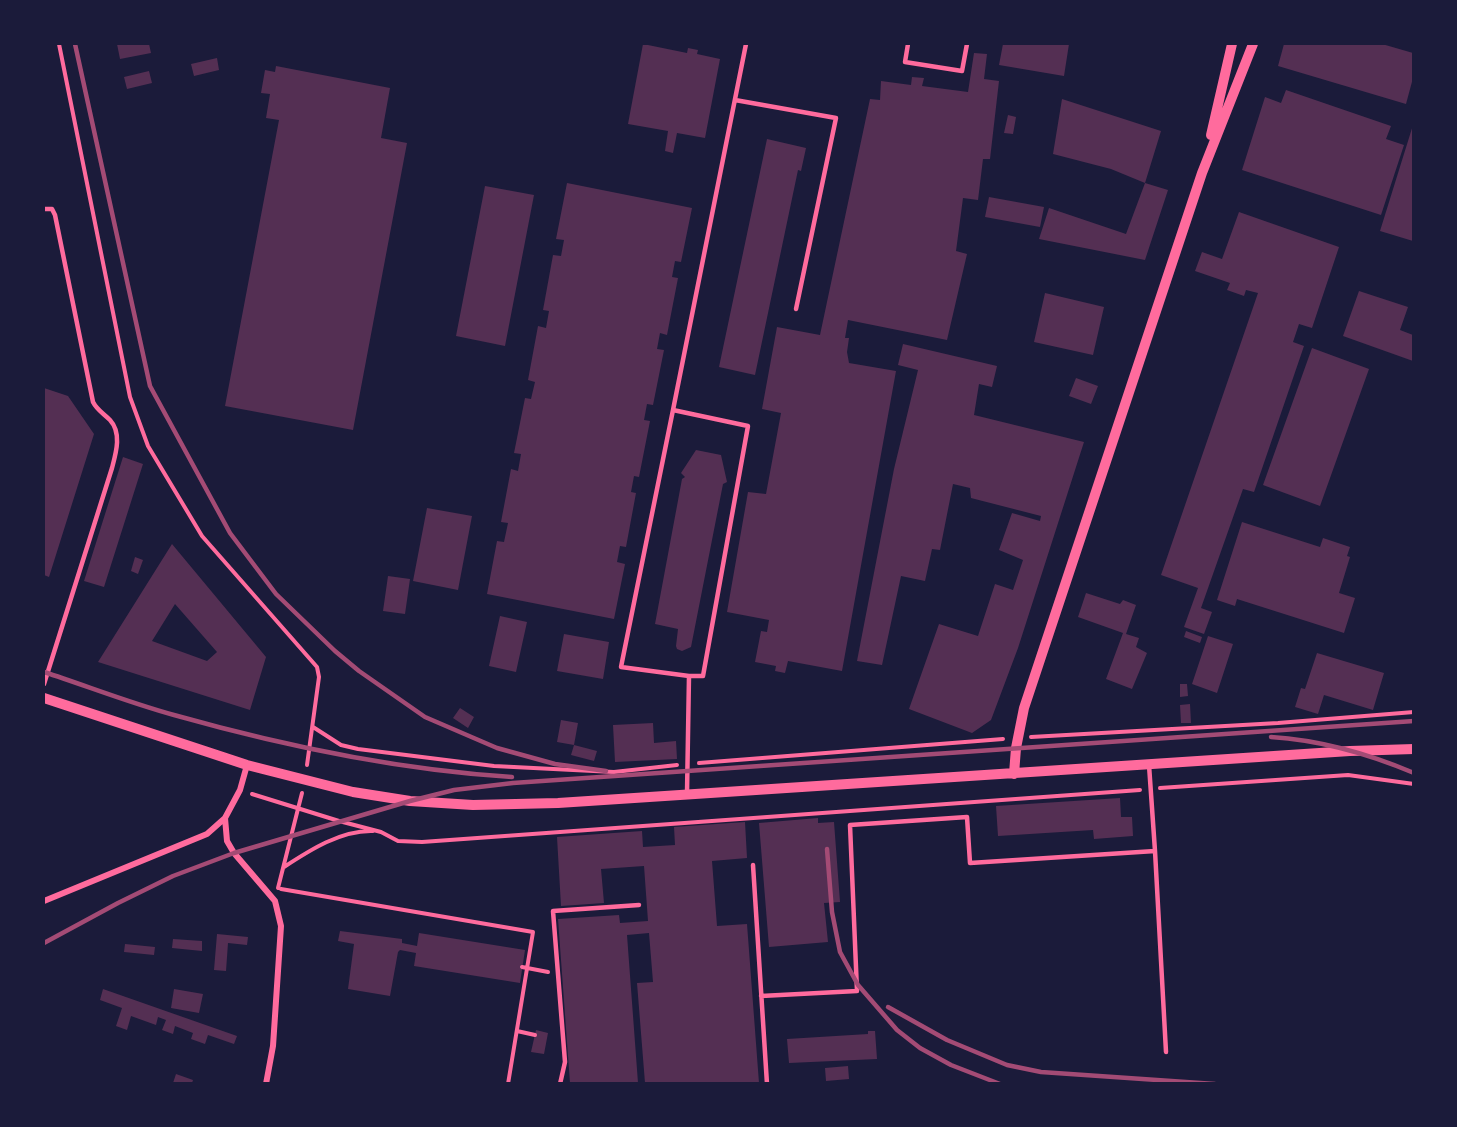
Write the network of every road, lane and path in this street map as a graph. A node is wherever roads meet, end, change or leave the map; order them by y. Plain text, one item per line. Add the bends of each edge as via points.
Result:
1 (59, 44) edge
2 (746, 44) edge
3 (908, 44) edge
4 (967, 44) edge
5 (1232, 44) edge
6 (1253, 44) edge
7 (735, 100) junction
8 (1202, 173) junction
9 (44, 209) edge
10 (796, 309) dead end
11 (673, 410) junction
12 (689, 676) junction
13 (44, 684) edge
14 (44, 698) edge
15 (1413, 712) edge
16 (313, 727) junction
17 (1018, 738) junction
18 (1413, 749) edge
19 (687, 764) junction
20 (247, 765) junction
21 (1149, 765) junction
22 (1014, 774) junction
23 (305, 779) junction
24 (1413, 784) edge
25 (1151, 789) junction
26 (240, 790) junction
27 (687, 794) junction
28 (298, 808) junction
29 (225, 818) junction
30 (381, 832) junction
31 (1155, 851) junction
32 (753, 866) dead end
33 (283, 867) junction
34 (278, 889) junction
35 (44, 901) edge
36 (275, 901) junction
37 (639, 905) dead end
38 (525, 968) junction
39 (557, 973) junction
40 (761, 996) junction
41 (517, 1031) junction
42 (535, 1035) dead end
43 (1166, 1052) dead end
44 (266, 1083) edge
45 (508, 1083) edge
46 (560, 1083) edge
47 (766, 1083) edge

1 - 16 path via 130,397 148,446 201,536 316,667 319,677
2 - 7 lane
3 - 4 lane via 905,62 962,71
5 - 8 street
6 - 8 street
7 - 10 lane via 836,118
7 - 11 lane
8 - 17 street via 1024,708
9 - 13 lane via 52,209 55,215 93,402 112,422 117,446
11 - 12 lane via 621,667
11 - 12 lane via 748,426 702,676
12 - 19 lane
14 - 20 street
15 - 17 path
16 - 19 path via 341,745 358,749 494,766 614,772
16 - 23 path
17 - 19 path
17 - 22 street
18 - 21 street
19 - 27 lane
20 - 23 street
20 - 26 street
21 - 22 street
21 - 25 lane
22 - 27 street
23 - 27 street via 410,801 473,805
23 - 28 path
24 - 25 path via 1348,775
25 - 30 path via 422,842 398,841
25 - 31 lane
26 - 28 path
26 - 29 street
28 - 30 path
28 - 33 path
29 - 35 street via 207,834
29 - 36 street via 227,841 234,853
30 - 33 path via 357,831 312,849
31 - 40 lane via 970,863 967,817 850,825 857,991
31 - 43 lane
32 - 40 lane
33 - 34 path
34 - 36 path
34 - 38 path via 533,932
36 - 44 street via 281,926 273,1046
37 - 39 lane via 553,911
38 - 39 path
38 - 41 path
39 - 46 lane via 565,1062
40 - 47 lane
41 - 42 path
41 - 45 path

